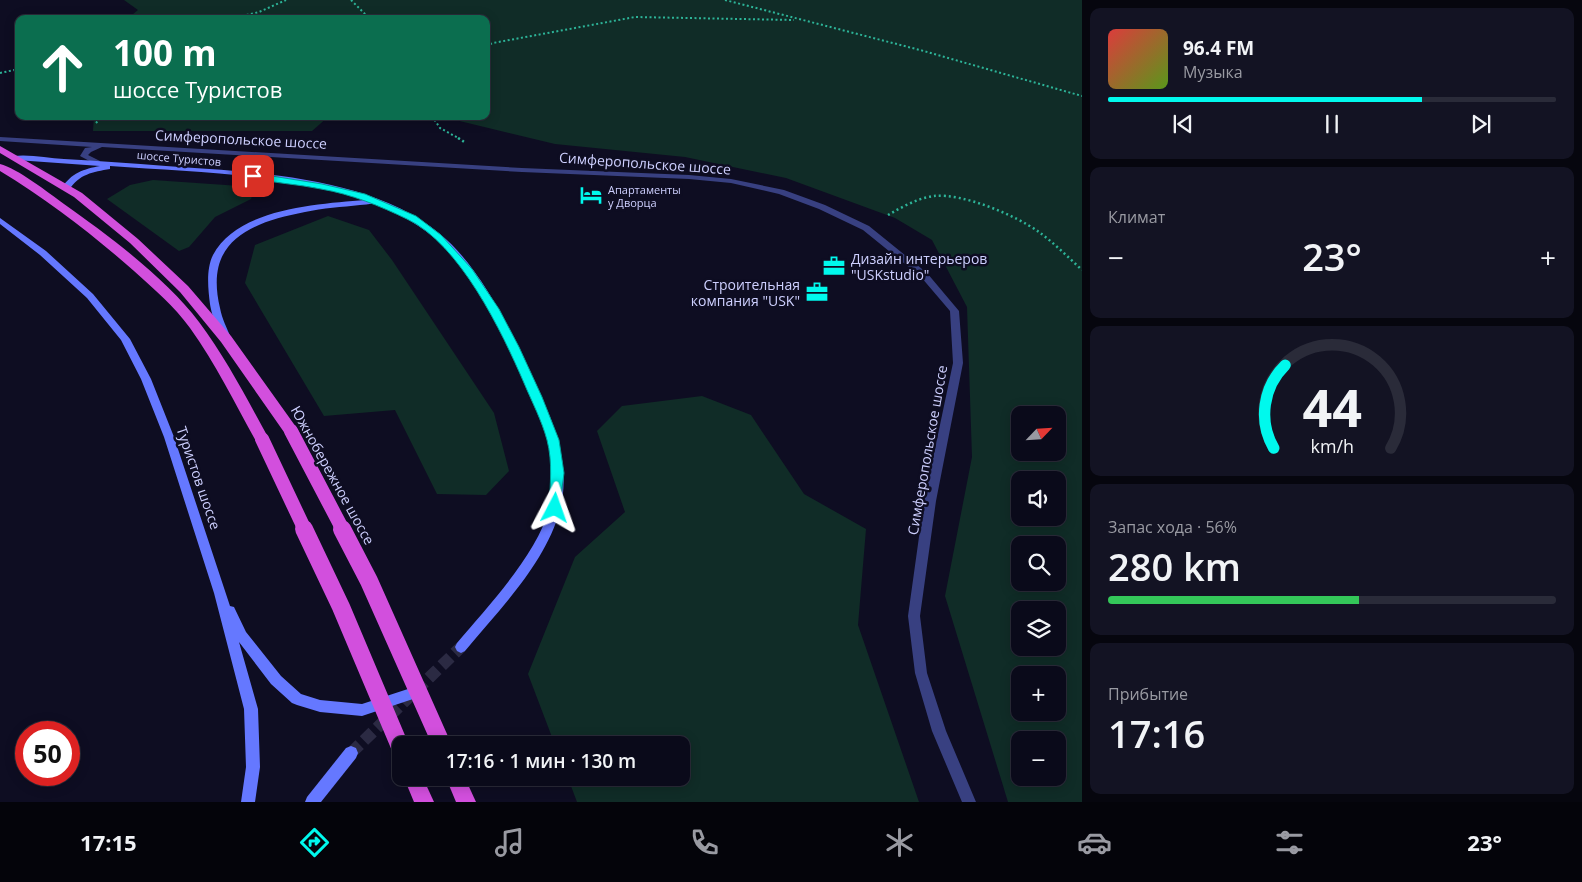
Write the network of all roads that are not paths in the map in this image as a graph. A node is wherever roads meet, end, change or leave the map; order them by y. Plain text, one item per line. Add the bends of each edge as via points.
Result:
1 (0, 139) edge
2 (110, 145) junction
3 (0, 149) edge
4 (16, 158) junction
5 (97, 163) junction
6 (123, 165) junction
7 (0, 168) edge
8 (66, 188) junction
9 (376, 202) junction
10 (0, 220) edge
11 (226, 339) junction
12 (220, 593) junction
13 (461, 647) tunnel mouth
14 (411, 694) dead end
15 (396, 736) edge
16 (438, 736) edge
17 (351, 753) tunnel mouth
18 (417, 786) edge
19 (459, 786) edge
20 (248, 802) edge
21 (312, 802) edge
22 (424, 802) edge
23 (466, 802) edge
24 (969, 802) edge

1 - 2 street, Симферопольское шоссе
2 - 5 street via 84,153 87,159
2 - 24 street, Симферопольское шоссе via 731,181 781,192 866,228 924,275 954,310 958,362 930,501 914,616 920,673
3 - 4 highway, Южнобережное шоссе
4 - 5 main road, шоссе Туристов
4 - 8 highway, Южнобережное шоссе
5 - 6 main road, шоссе Туристов
6 - 8 main road via 82,173 70,179
6 - 9 main road, шоссе Туристов via 235,174 322,186
7 - 15 highway, bridge via 112,245 166,294 210,346 262,438 341,607
8 - 11 highway, Южнобережное шоссе via 141,248 184,289
9 - 11 main road via 328,206 276,216 248,226 231,238 218,255 214,270 214,302
9 - 13 main road via 412,218 438,236 469,271 514,347 553,440 558,473 555,508 542,538 497,604
10 - 12 main road, Туристов шоссе via 43,253 90,296 125,339 146,379 169,437
11 - 16 highway, Южнобережное шоссе, bridge via 291,431 369,581
12 - 14 main road via 242,636 276,680 297,699 320,706 362,710
12 - 20 main road, Туристов шоссе via 251,709 253,766
17 - 21 main road
18 - 22 highway
19 - 23 highway

